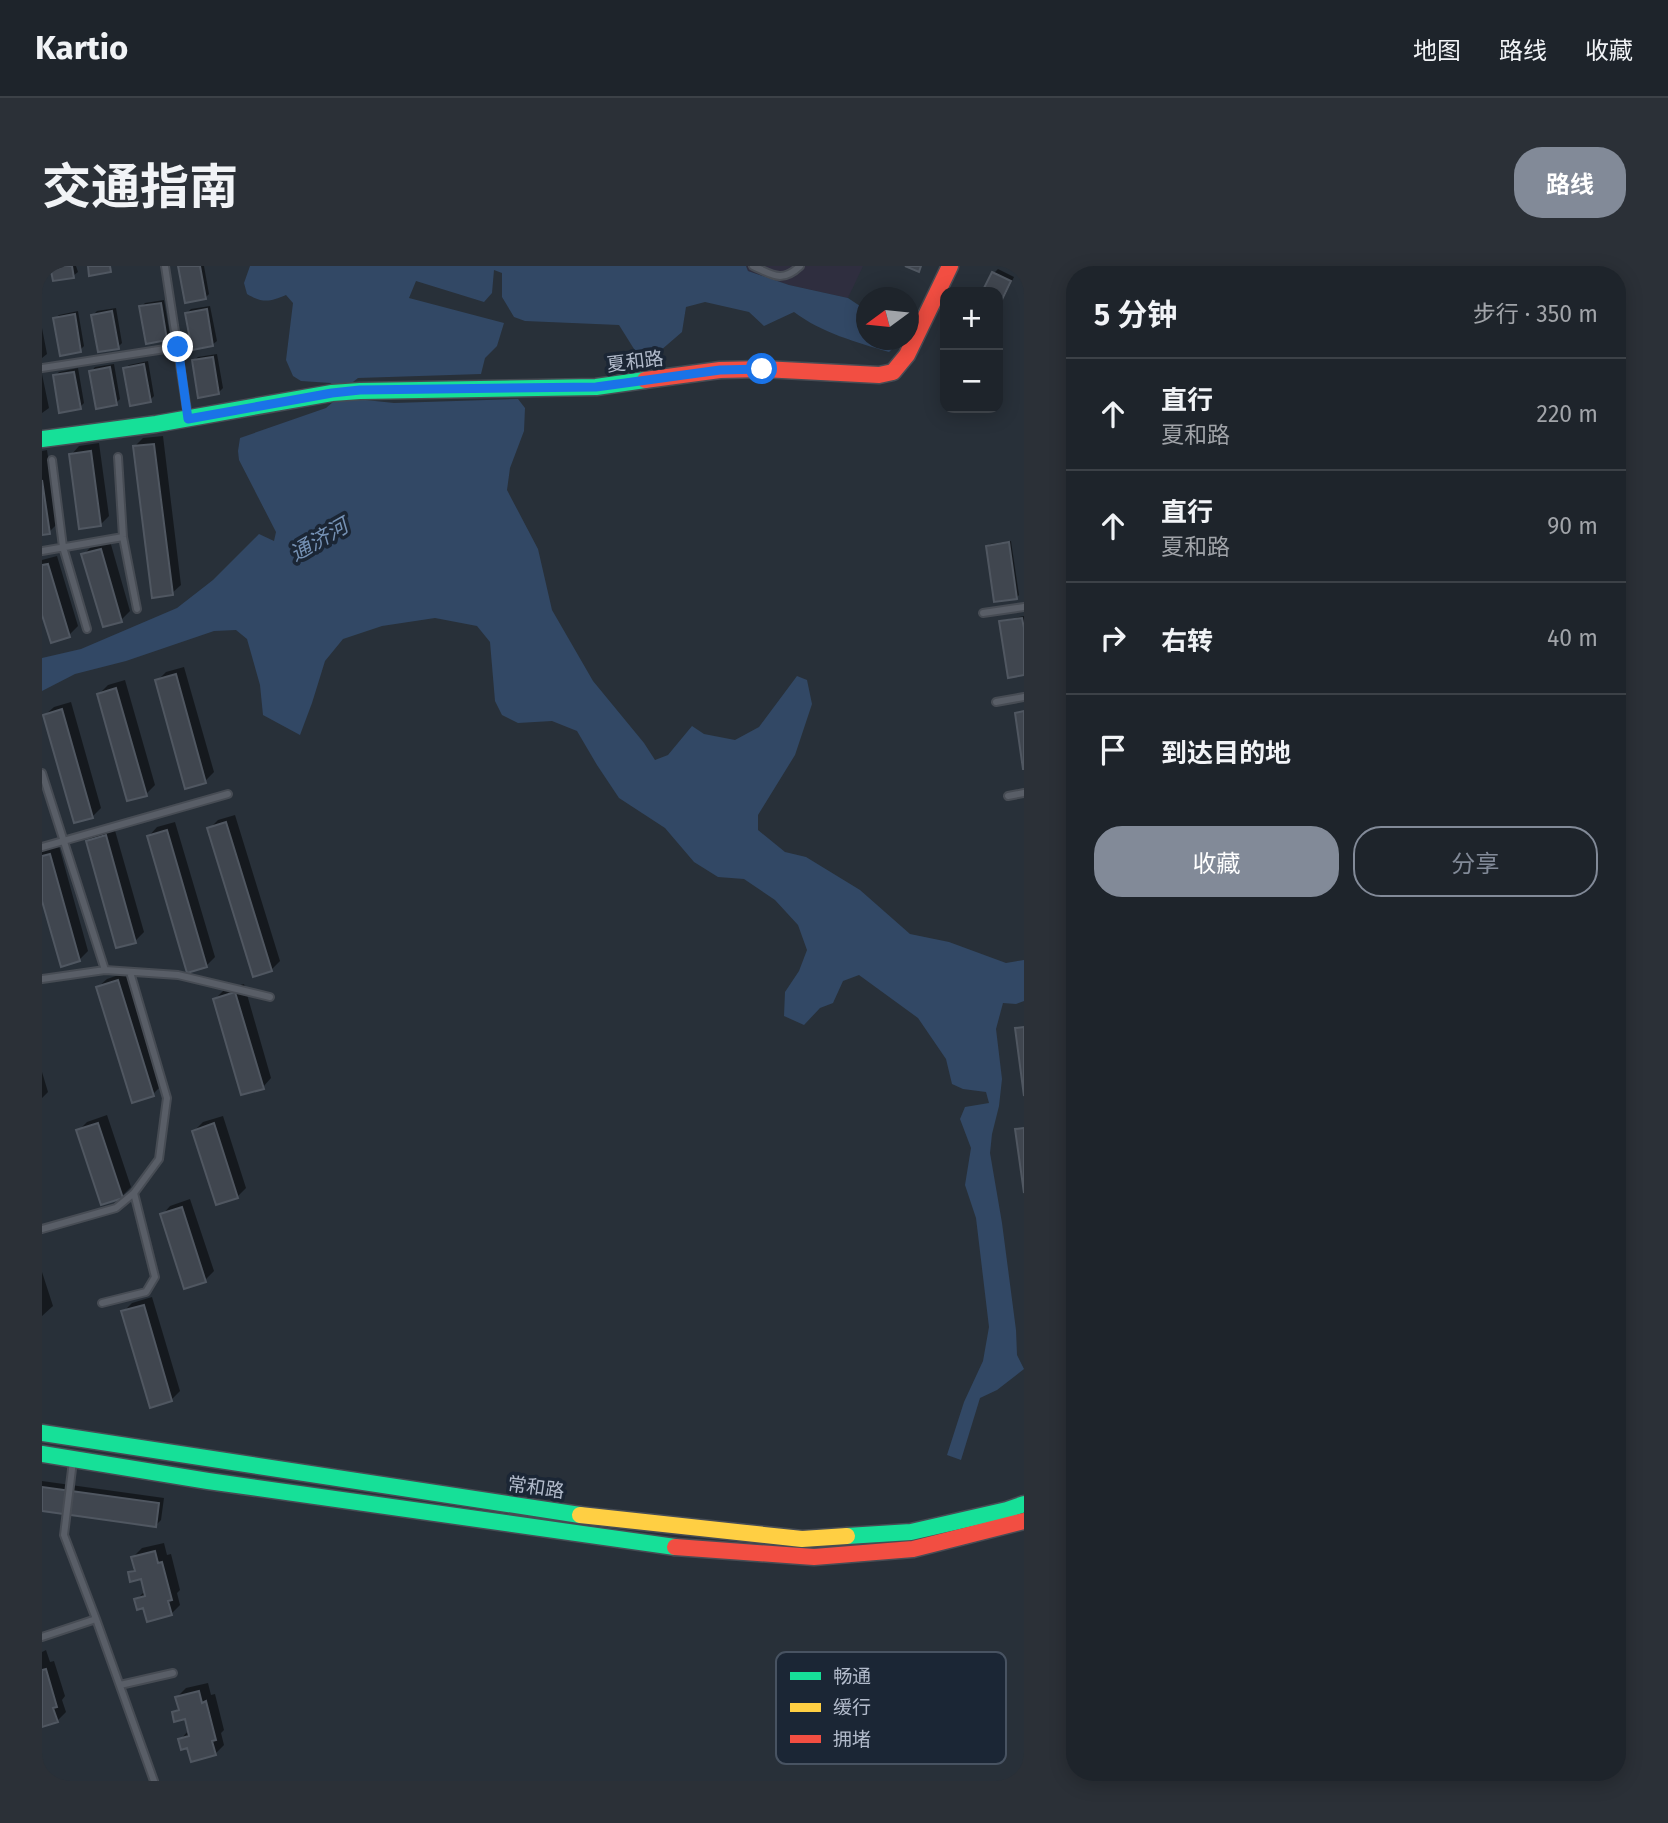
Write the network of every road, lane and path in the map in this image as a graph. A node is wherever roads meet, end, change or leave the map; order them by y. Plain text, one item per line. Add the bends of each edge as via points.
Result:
1 (165, 266) edge
2 (752, 266) edge
3 (800, 266) edge
4 (950, 266) edge
5 (178, 347) junction
6 (42, 368) edge
7 (188, 419) junction
8 (42, 439) edge
9 (118, 457) dead end
10 (52, 460) dead end
11 (123, 537) junction
12 (62, 547) junction
13 (42, 551) edge
14 (1024, 607) edge
15 (137, 609) dead end
16 (983, 613) dead end
17 (87, 629) dead end
18 (1024, 698) edge
19 (996, 702) dead end
20 (42, 773) edge
21 (1024, 793) edge
22 (228, 794) dead end
23 (1008, 796) dead end
24 (64, 841) junction
25 (42, 847) edge
26 (105, 970) junction
27 (130, 972) junction
28 (42, 979) edge
29 (270, 997) dead end
30 (134, 1193) junction
31 (42, 1229) edge
32 (103, 1303) dead end
33 (42, 1433) edge
34 (42, 1454) edge
35 (73, 1459) junction
36 (1024, 1504) edge
37 (1024, 1521) edge
38 (96, 1619) junction
39 (42, 1637) edge
40 (173, 1673) dead end
41 (120, 1685) junction
42 (154, 1781) edge

1 - 5 lane
2 - 3 lane via 775,276 791,275
4 - 7 street, 夏和路 via 907,355 893,372 879,375 762,369 596,387 360,390
5 - 6 lane
5 - 7 lane
7 - 8 street
9 - 11 lane
10 - 12 lane
11 - 12 lane
11 - 15 lane
12 - 13 lane
12 - 17 lane
14 - 16 lane
18 - 19 lane
20 - 24 lane
21 - 23 lane
22 - 24 lane
24 - 25 lane
24 - 26 lane
26 - 27 lane
26 - 28 lane
27 - 29 lane via 178,975
27 - 30 lane via 167,1098 159,1158
30 - 31 lane via 116,1208
30 - 32 lane via 155,1277 146,1292
33 - 36 street, 常和路 via 608,1519 802,1539 911,1532
34 - 35 street, 常和路
35 - 37 street, 常和路 via 671,1547 814,1557 913,1549
35 - 38 lane via 64,1535
38 - 39 lane
38 - 41 lane
40 - 41 lane
41 - 42 lane

